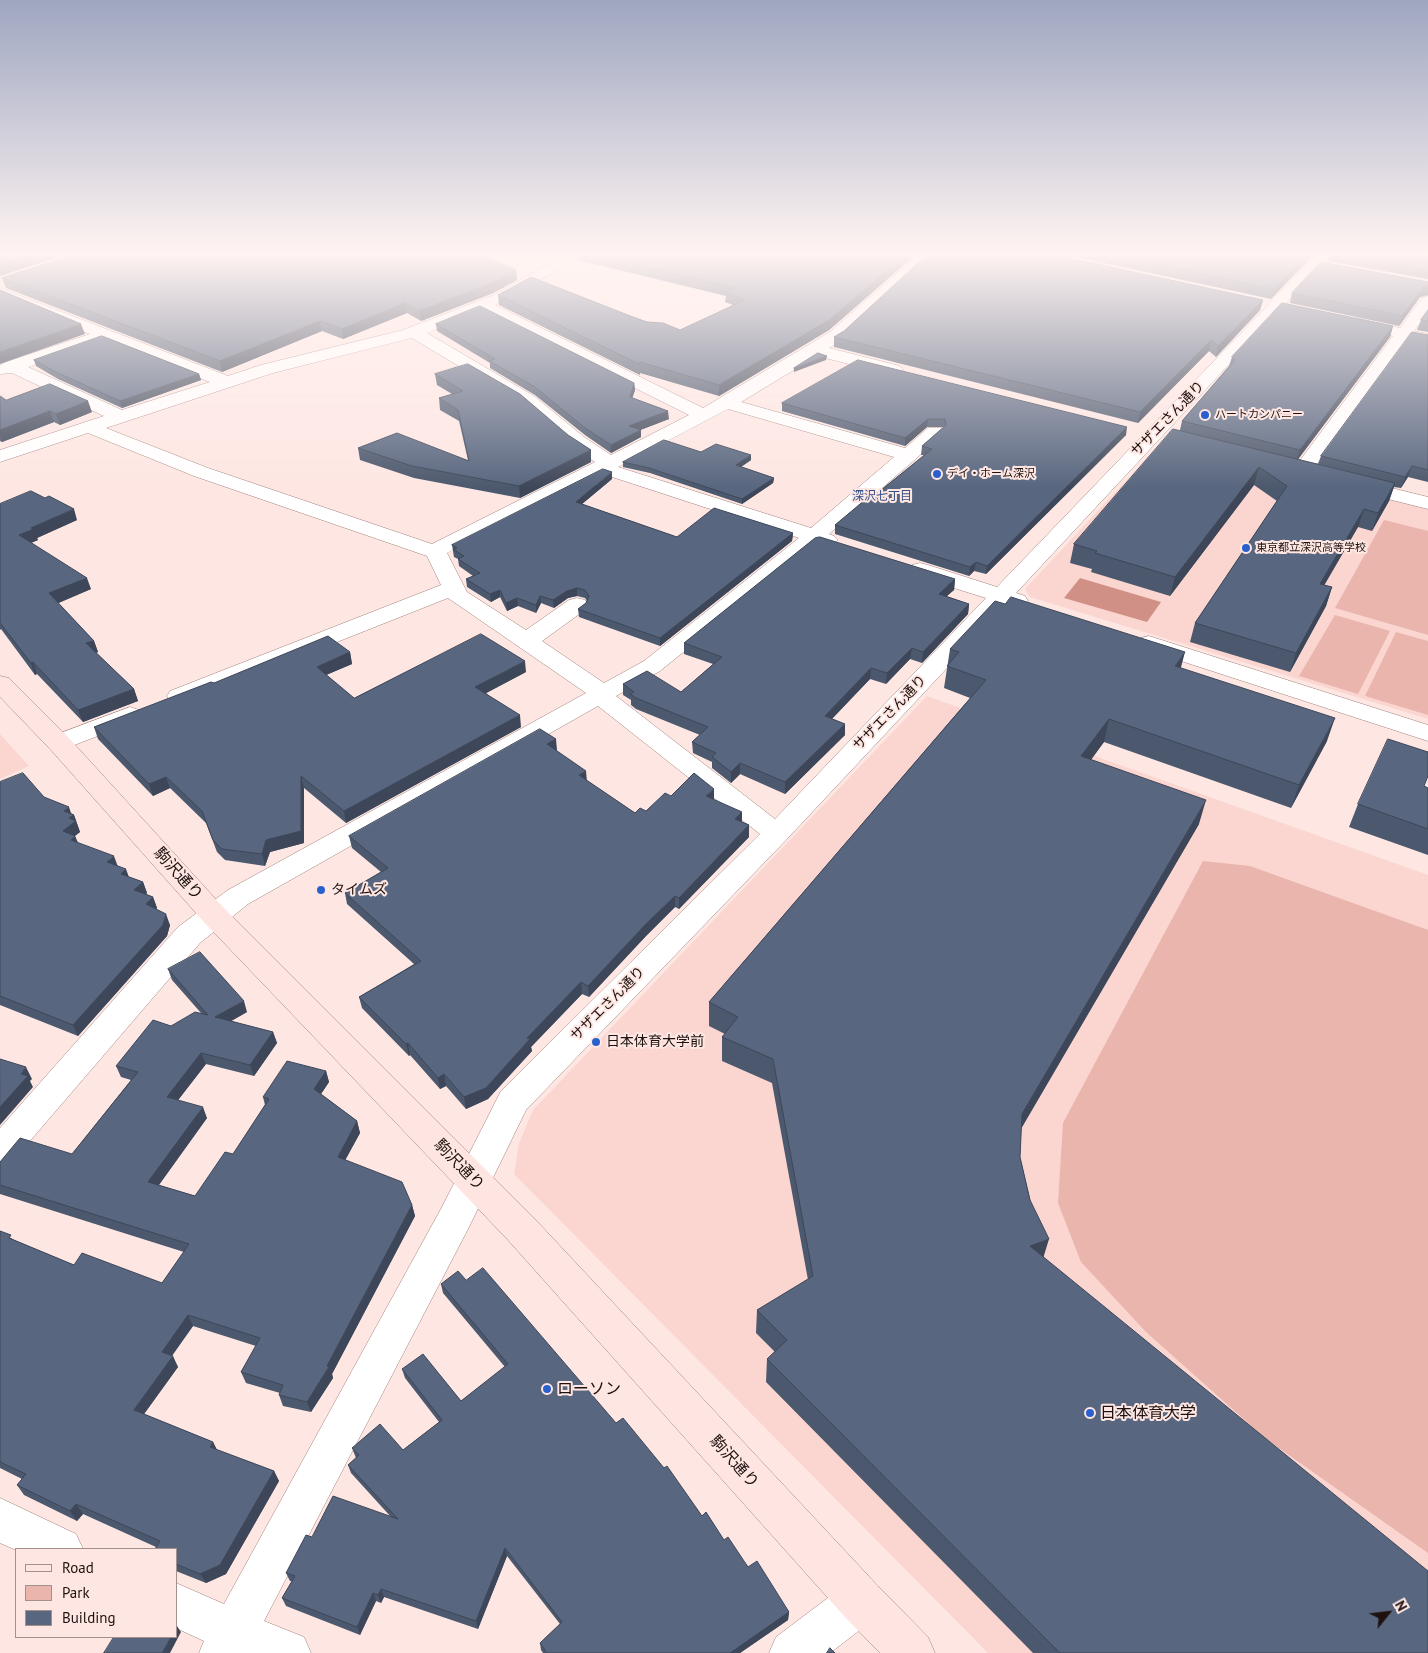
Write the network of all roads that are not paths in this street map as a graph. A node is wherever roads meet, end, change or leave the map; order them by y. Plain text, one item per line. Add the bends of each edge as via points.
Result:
1 (410, 333) edge
2 (416, 333) edge
3 (538, 333) edge
4 (839, 333) edge
5 (1246, 333) edge
6 (1404, 333) joint
7 (105, 334) joint
8 (1428, 339) edge
9 (815, 350) junction
10 (6, 368) edge
11 (910, 374) edge
12 (227, 382) junction
13 (726, 403) junction
14 (702, 415) junction
15 (119, 416) junction
16 (88, 427) junction
17 (935, 432) edge
18 (1142, 433) junction
19 (1178, 439) edge
20 (906, 455) junction
21 (0, 456) edge
22 (604, 465) junction
23 (1283, 466) edge
24 (1302, 472) junction
25 (1322, 476) edge
26 (1341, 481) edge
27 (1428, 503) edge
28 (814, 536) junction
29 (850, 548) edge
30 (435, 551) junction
31 (904, 565) edge
32 (453, 588) junction
33 (1001, 596) junction
34 (577, 605) dead end
35 (1032, 606) edge
36 (1127, 636) edge
37 (526, 641) junction
38 (0, 683) edge
39 (600, 696) junction
40 (1428, 733) edge
41 (59, 743) junction
42 (777, 833) junction
43 (213, 914) junction
44 (0, 1152) edge
45 (473, 1180) junction
46 (0, 1520) edge
47 (59, 1548) edge
48 (861, 1601) junction
49 (178, 1606) edge
50 (228, 1642) edge
51 (288, 1653) edge
52 (792, 1653) edge
53 (912, 1653) edge

1 - 12 street
2 - 22 street via 528,400
3 - 14 street
4 - 9 street
5 - 18 street, サザエさん通り
6 - 8 street
6 - 24 street
7 - 10 street
7 - 12 street
9 - 11 street
9 - 13 street
10 - 15 street
12 - 15 street
13 - 14 street
13 - 20 street
14 - 22 street
15 - 16 street
16 - 21 street
16 - 30 street via 201,472
17 - 20 street
18 - 19 street
18 - 33 street, サザエさん通り via 1115,473
20 - 28 street
22 - 28 street
22 - 30 street
23 - 24 street
24 - 25 street
26 - 27 street
28 - 29 street
28 - 39 street via 652,666
30 - 32 street
31 - 33 street
32 - 37 street via 458,597
32 - 41 street
33 - 35 street
33 - 42 street, サザエさん通り
34 - 37 street
36 - 40 street
37 - 39 street via 593,685
38 - 41 main road, 駒沢通り
39 - 42 street
39 - 43 street via 246,892
41 - 43 main road, 駒沢通り
42 - 45 street, サザエさん通り via 513,1101
43 - 44 street via 189,935
43 - 45 main road, 駒沢通り
45 - 48 main road, 駒沢通り
45 - 50 street, サザエさん通り
46 - 47 street
48 - 52 street
48 - 53 main road, 駒沢通り
49 - 50 street
50 - 51 street

